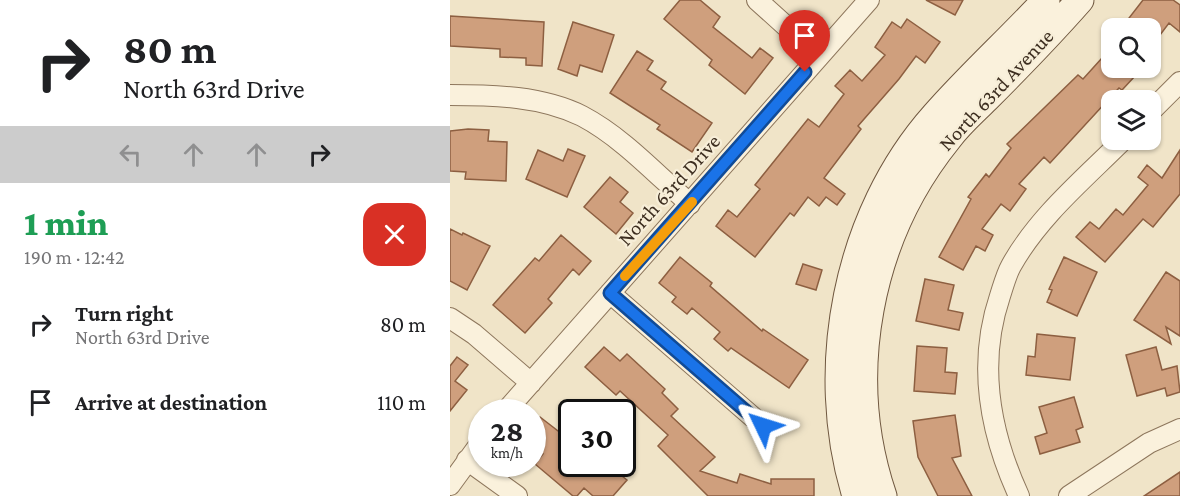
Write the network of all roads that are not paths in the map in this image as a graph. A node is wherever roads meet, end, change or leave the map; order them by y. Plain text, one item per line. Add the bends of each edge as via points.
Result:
1 (757, 0) edge
2 (869, 0) edge
3 (1046, 0) edge
4 (1080, 0) edge
5 (819, 56) junction
6 (1180, 82) edge
7 (450, 95) edge
8 (1161, 101) edge
9 (1113, 150) edge
10 (690, 204) junction
11 (610, 293) junction
12 (450, 318) edge
13 (531, 383) junction
14 (517, 399) edge
15 (763, 426) dead end
16 (1180, 429) edge
17 (467, 460) joint
18 (450, 485) edge
19 (517, 496) edge
20 (856, 496) edge
21 (883, 496) edge
22 (1019, 496) edge
23 (1069, 496) edge

1 - 5 street
2 - 5 street, North 63rd Drive
3 - 20 street, North 63rd Avenue via 928,123 899,165 863,241 848,291 839,359 843,440
4 - 21 street, North 63rd Avenue via 948,138 895,228 871,303 863,364 867,427
5 - 10 street, North 63rd Drive
6 - 8 street
7 - 10 street via 523,99 581,116 608,132
9 - 22 street via 1048,214 1010,267 990,326 987,382 1005,466
10 - 11 street, North 63rd Drive
11 - 13 street, North 63rd Drive
11 - 15 street
12 - 13 street
13 - 14 street, North 63rd Drive
16 - 23 street via 1149,443
17 - 18 street
17 - 19 street

